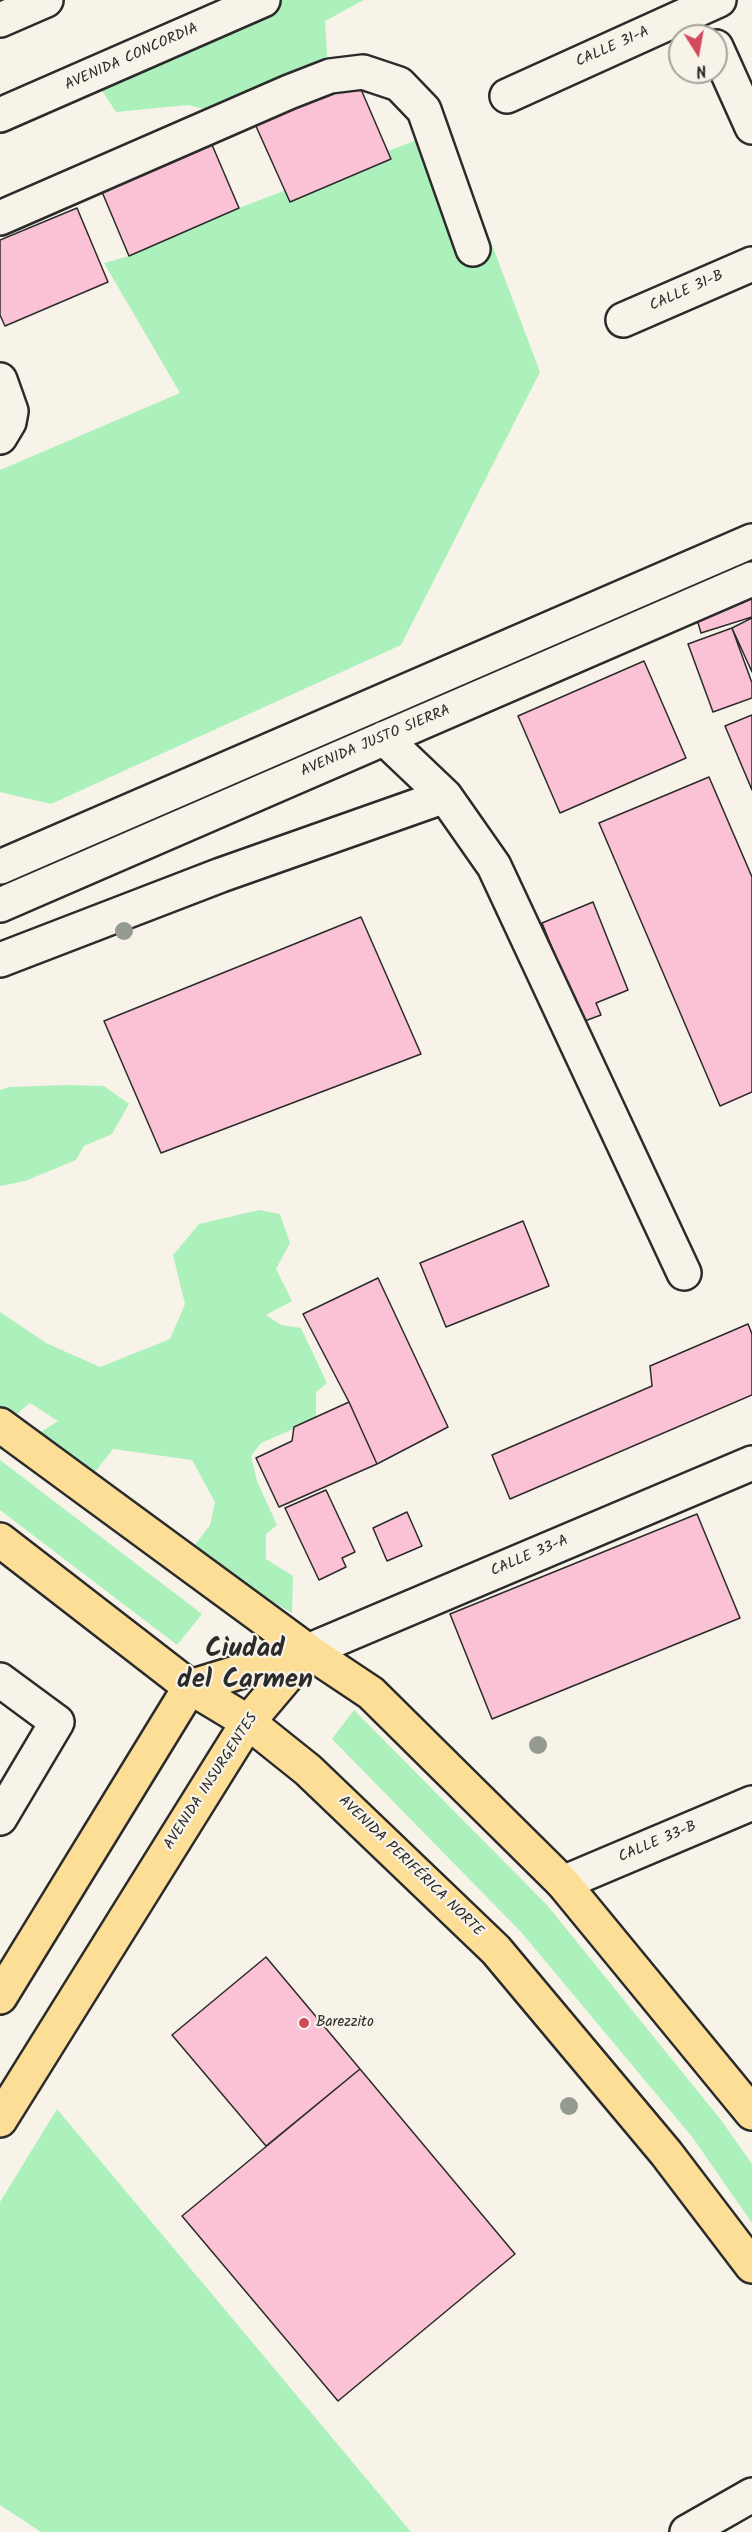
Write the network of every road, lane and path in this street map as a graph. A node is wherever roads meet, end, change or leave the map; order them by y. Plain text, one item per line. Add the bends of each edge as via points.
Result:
1 (46, 0) edge
2 (263, 0) edge
3 (710, 15) edge
4 (0, 20) edge
5 (728, 73) edge
6 (507, 96) dead end
7 (0, 115) edge
8 (752, 126) edge
9 (0, 218) edge
10 (473, 249) dead end
11 (752, 264) edge
12 (623, 320) dead end
13 (0, 380) edge
14 (0, 437) edge
15 (752, 541) edge
16 (752, 579) edge
17 (384, 738) junction
18 (445, 796) junction
19 (0, 867) edge
20 (0, 905) edge
21 (0, 960) edge
22 (684, 1274) dead end
23 (0, 1425) edge
24 (752, 1463) edge
25 (0, 1540) edge
26 (308, 1651) junction
27 (0, 1680) edge
28 (190, 1687) junction
29 (248, 1722) junction
30 (752, 1803) edge
31 (0, 1818) edge
32 (563, 1883) junction
33 (0, 1997) edge
34 (750, 2107) edge
35 (0, 2120) edge
36 (752, 2266) edge
37 (752, 2495) edge
38 (687, 2532) edge

1 - 4 street
2 - 7 street, AVENIDA CONCORDIA
3 - 6 street, CALLE 31-A
5 - 8 street
9 - 10 street via 289,92 330,76 363,72 399,84 424,110
11 - 12 street, CALLE 31-B
13 - 14 street via 11,411
15 - 19 street
16 - 17 street, AVENIDA JUSTO SIERRA
17 - 18 street
17 - 20 street, AVENIDA JUSTO SIERRA
18 - 21 street via 221,875
18 - 22 street via 494,866
23 - 26 main road
24 - 26 street, CALLE 33-A
25 - 28 main road, AVENIDA PERIFÉRICA NORTE
26 - 28 main road
26 - 29 main road, AVENIDA INSURGENTES
26 - 32 main road via 371,1693
27 - 31 street via 57,1722
28 - 29 main road, AVENIDA PERIFÉRICA NORTE
28 - 33 main road
29 - 35 main road, AVENIDA INSURGENTES
29 - 36 main road, AVENIDA PERIFÉRICA NORTE via 308,1770 496,1950 666,2153
30 - 32 street, CALLE 33-B
32 - 34 main road
37 - 38 street

